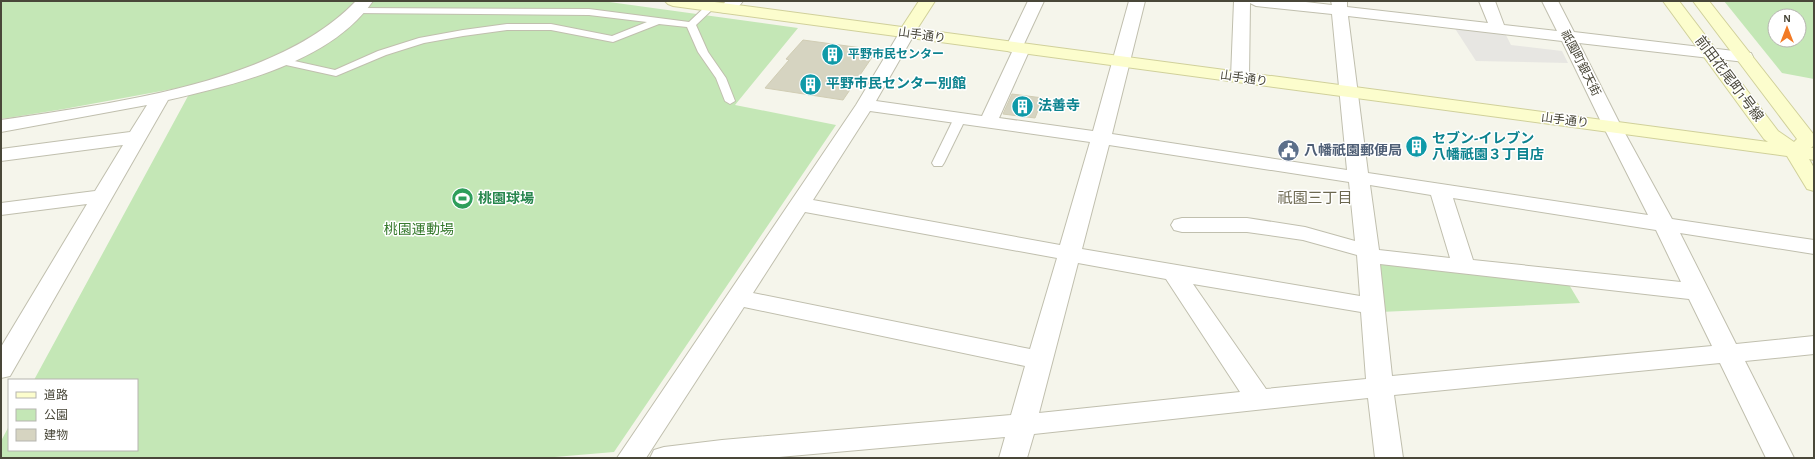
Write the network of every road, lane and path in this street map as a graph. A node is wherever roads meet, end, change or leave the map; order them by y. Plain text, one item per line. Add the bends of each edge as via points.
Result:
1 (674, 1) edge
2 (927, 1) edge
3 (1036, 1) edge
4 (1137, 1) edge
5 (1242, 1) edge
6 (1256, 1) edge
7 (1487, 1) edge
8 (1550, 1) edge
9 (1671, 1) edge
10 (1701, 1) edge
11 (724, 5) edge
12 (360, 6) edge
13 (1340, 6) edge
14 (659, 21) junction
15 (691, 25) junction
16 (1498, 29) junction
17 (908, 34) junction
18 (1568, 37) junction
19 (1018, 48) junction
20 (1710, 54) junction
21 (1745, 57) junction
22 (281, 61) junction
23 (1122, 62) junction
24 (1240, 77) junction
25 (1348, 92) junction
26 (160, 98) junction
27 (730, 101) dead end
28 (865, 104) junction
29 (960, 118) junction
30 (988, 122) junction
31 (1, 126) edge
32 (1612, 126) junction
33 (137, 137) junction
34 (1100, 138) junction
35 (1794, 151) junction
36 (1814, 154) edge
37 (1, 156) edge
38 (938, 163) dead end
39 (1358, 178) junction
40 (1814, 185) edge
41 (1440, 190) junction
42 (102, 196) junction
43 (799, 204) junction
44 (1, 209) edge
45 (1664, 224) junction
46 (1182, 225) dead end
47 (1814, 247) edge
48 (1069, 253) junction
49 (1368, 254) junction
50 (1464, 267) junction
51 (1174, 273) junction
52 (1698, 292) junction
53 (737, 298) junction
54 (1372, 306) junction
55 (1814, 345) edge
56 (1728, 354) junction
57 (1040, 360) junction
58 (1, 369) edge
59 (1380, 387) junction
60 (1259, 400) junction
61 (1022, 425) junction
62 (722, 455) edge
63 (630, 458) edge
64 (664, 458) edge
65 (1013, 458) edge
66 (1389, 458) edge
67 (1780, 458) edge

1 - 11 street, 山手通り
2 - 17 street
3 - 19 street
4 - 23 street
5 - 24 street
6 - 13 street
7 - 16 street
8 - 18 street, 祇園町銀天街
9 - 20 street, 前田花尾町1号線
10 - 21 street, 前田花尾町1号線
11 - 15 lane
11 - 17 street, 山手通り
12 - 14 lane via 589,12
12 - 22 street via 331,33
13 - 16 street
13 - 25 street
14 - 15 lane
14 - 22 lane via 613,39 551,27 463,32 422,40 382,53 336,73
15 - 27 lane via 703,52 721,78
16 - 18 street
17 - 19 street, 山手通り
17 - 28 street
18 - 20 street
18 - 32 street, 祇園町銀天街
19 - 23 street, 山手通り
19 - 30 street
20 - 21 street
20 - 35 street, 前田花尾町1号線 via 1771,135
21 - 35 street, 前田花尾町1号線 via 1808,140
22 - 26 street via 240,76
23 - 24 street, 山手通り
23 - 34 street
24 - 25 street, 山手通り
25 - 32 street, 山手通り
25 - 39 street
26 - 31 street via 93,112
26 - 33 street
28 - 29 street
28 - 43 street
29 - 30 street
29 - 38 lane
30 - 34 street
32 - 35 street, 山手通り
32 - 45 street, 祇園町銀天街
33 - 37 street
33 - 42 street
34 - 39 street
34 - 48 street
35 - 36 street, 山手通り
35 - 40 street, 前田花尾町1号線
39 - 41 street
39 - 49 street
41 - 45 street
41 - 50 street
42 - 44 street
42 - 58 street
43 - 48 street
43 - 53 street
45 - 47 street
45 - 52 street, 祇園町銀天街
46 - 49 street via 1247,225 1305,234
48 - 51 street
48 - 57 street
49 - 50 street
49 - 54 street
50 - 52 street
51 - 54 street
51 - 60 street
52 - 56 street, 祇園町銀天街
53 - 57 street
53 - 63 street
54 - 59 street
55 - 56 street
56 - 59 street
56 - 67 street, 祇園町銀天街
57 - 61 street
59 - 60 street
59 - 66 street
60 - 61 street
61 - 62 street
61 - 65 street
62 - 64 street

